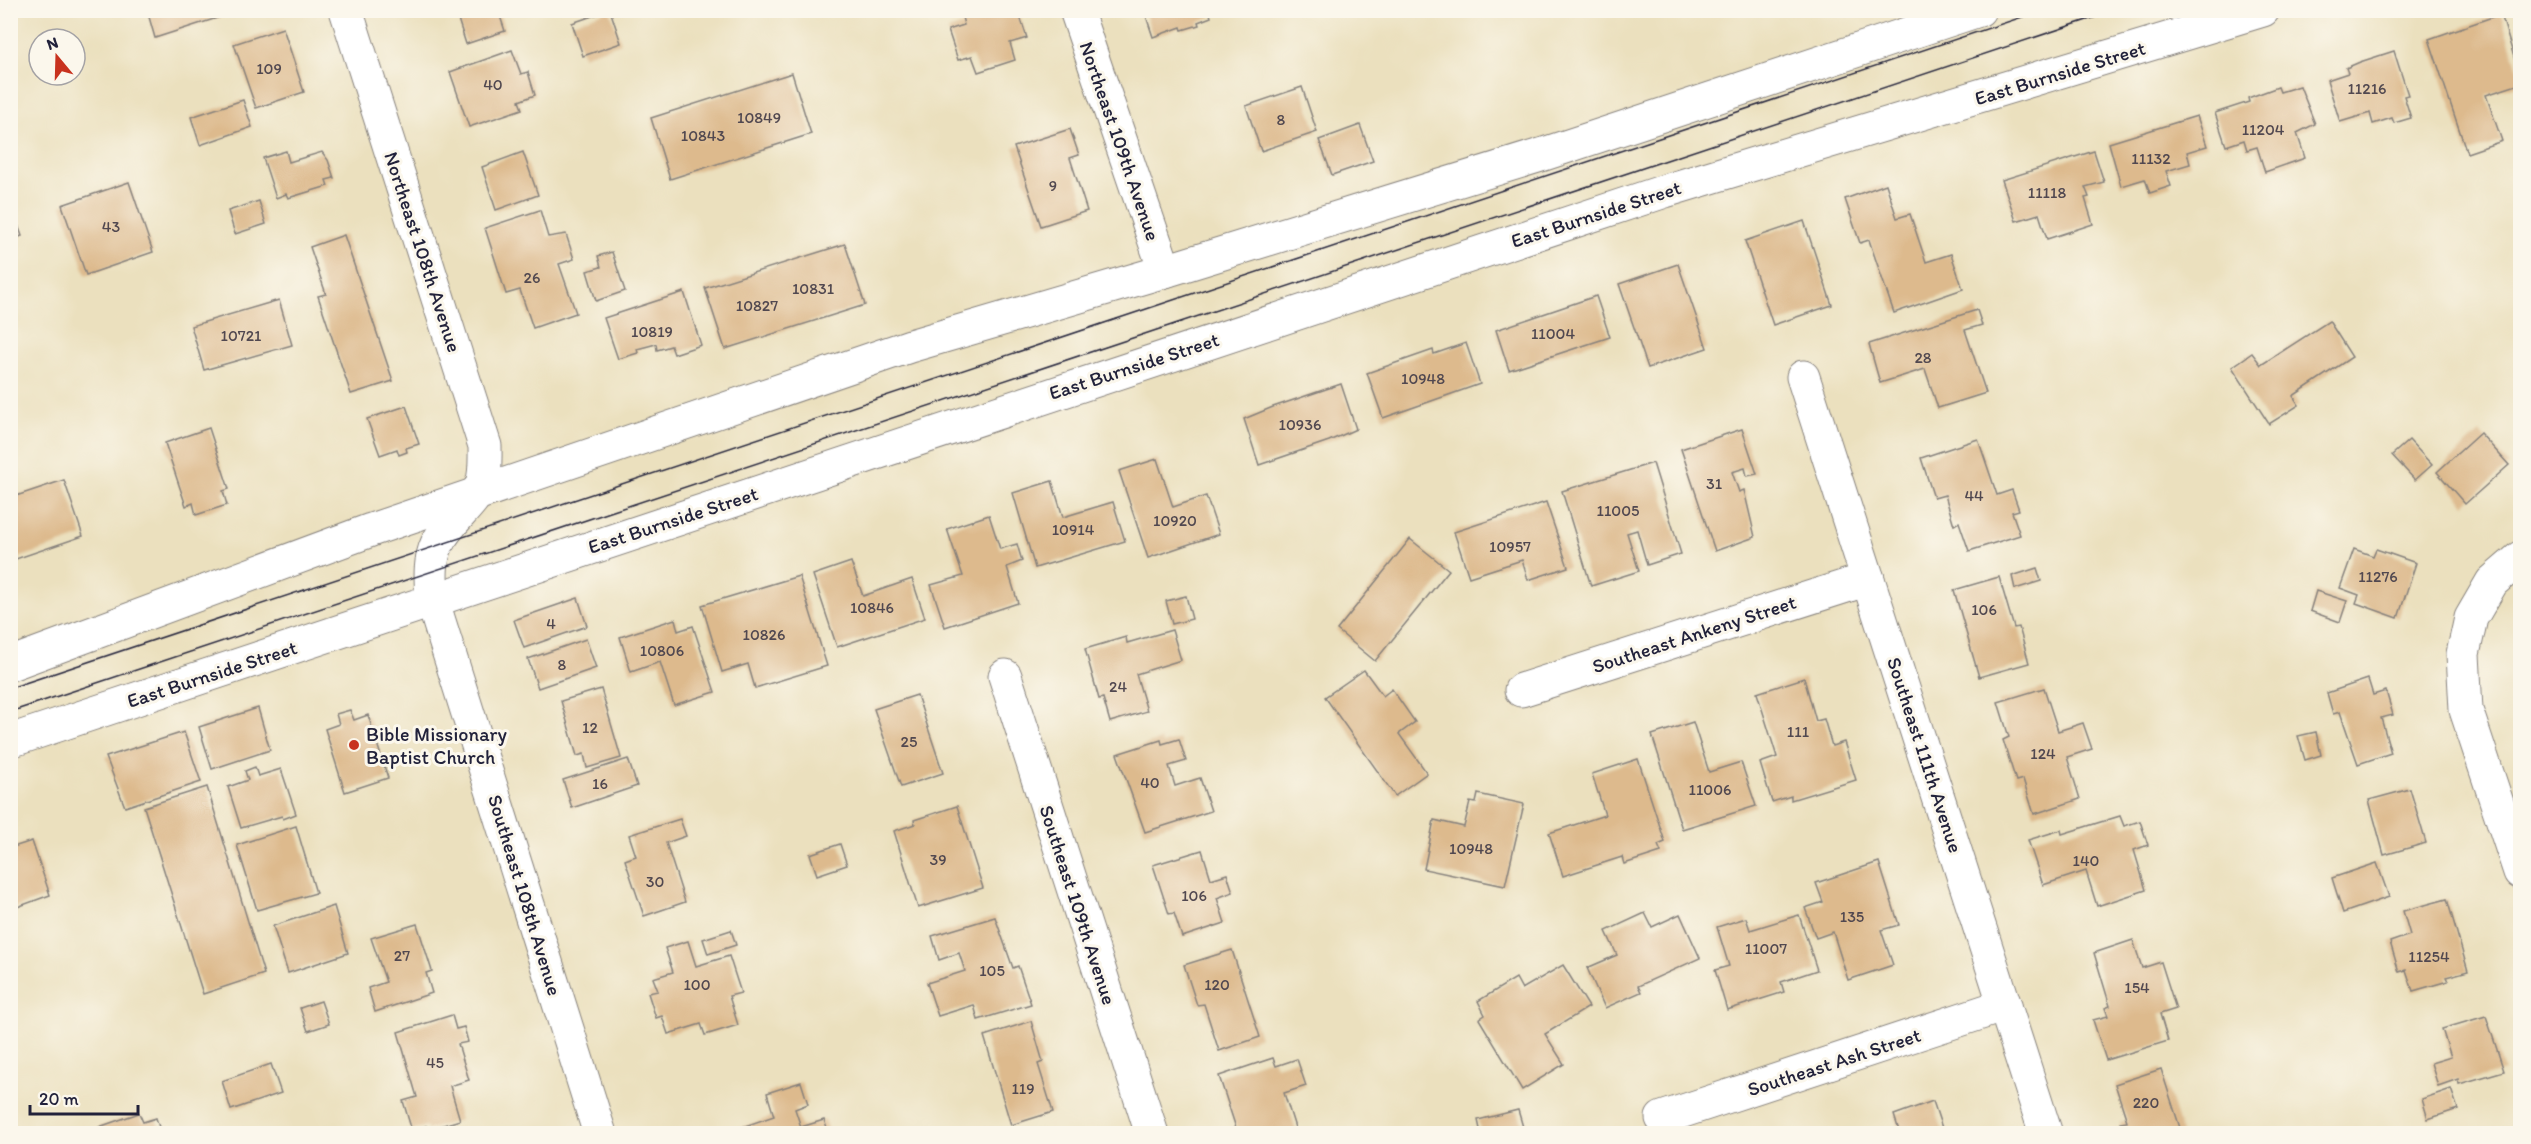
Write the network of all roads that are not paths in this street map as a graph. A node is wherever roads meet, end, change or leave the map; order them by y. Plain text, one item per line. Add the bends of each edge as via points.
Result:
1 (346, 10) edge
2 (1076, 10) edge
3 (1979, 10) edge
4 (2263, 10) edge
5 (1165, 271) junction
6 (1803, 377) dead end
7 (475, 494) junction
8 (2520, 558) edge
9 (1868, 579) junction
10 (432, 599) junction
11 (10, 664) edge
12 (1005, 676) dead end
13 (1521, 690) dead end
14 (10, 741) edge
15 (2520, 872) edge
16 (2005, 1005) junction
17 (1662, 1118) dead end
18 (600, 1134) edge
19 (1152, 1134) edge
20 (2046, 1134) edge

1 - 7 street, Northeast 108th Avenue via 485,446 482,484
2 - 5 street, Northeast 109th Avenue
3 - 5 street via 1544,154
4 - 10 street, East Burnside Street via 1665,191
5 - 7 street via 945,334
6 - 9 street, Southeast 111th Avenue
7 - 10 street, Southeast 108th Avenue via 436,546 430,572
7 - 11 street
8 - 15 street via 2492,582 2471,618 2463,654 2466,710
9 - 13 street, Southeast Ankeny Street
9 - 16 street, Southeast 111th Avenue
10 - 14 street, East Burnside Street
10 - 18 street, Southeast 108th Avenue
12 - 19 street, Southeast 109th Avenue
16 - 17 street, Southeast Ash Street
16 - 20 street, Southeast 111th Avenue

